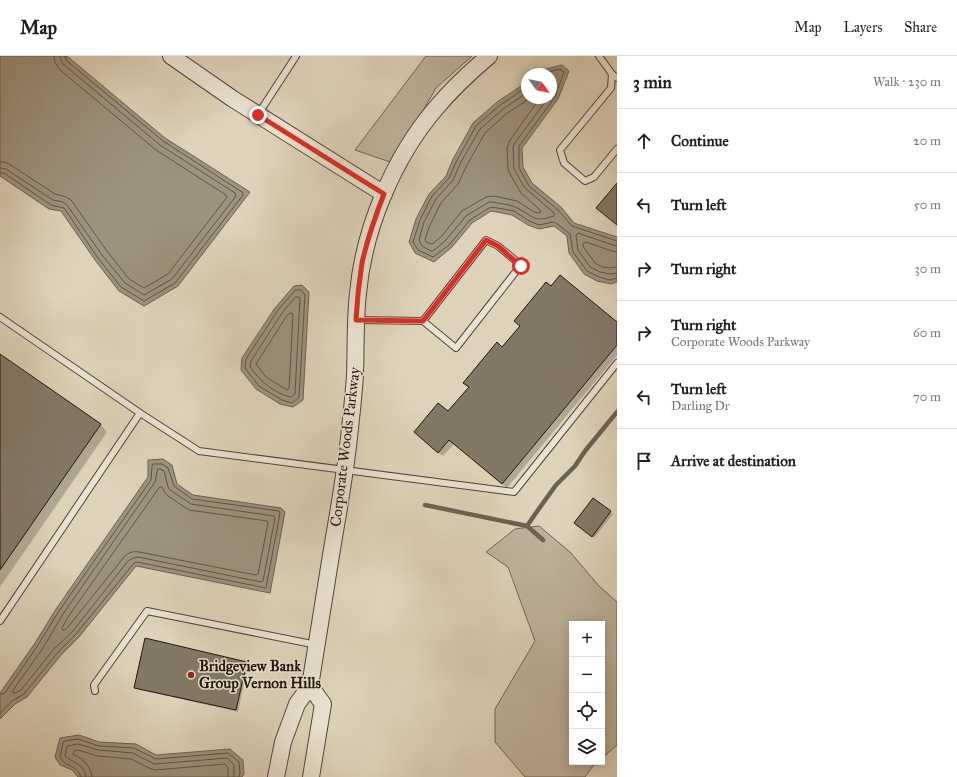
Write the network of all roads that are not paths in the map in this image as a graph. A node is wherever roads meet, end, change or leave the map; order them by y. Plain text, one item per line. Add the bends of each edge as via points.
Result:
1 (171, 56) edge
2 (296, 56) edge
3 (489, 56) edge
4 (599, 56) edge
5 (614, 76) edge
6 (258, 115) junction
7 (617, 149) edge
8 (384, 194) junction
9 (0, 317) edge
10 (356, 320) junction
11 (423, 321) junction
12 (617, 364) edge
13 (140, 413) junction
14 (345, 470) junction
15 (0, 621) edge
16 (316, 645) junction
17 (310, 686) junction
18 (95, 691) dead end
19 (276, 777) edge
20 (311, 777) edge

1 - 6 street
2 - 6 lane
3 - 8 street, Corporate Woods Parkway via 436,107 404,154
4 - 5 lane
5 - 7 lane via 611,88 560,150 564,163 585,181 594,177
6 - 8 street
8 - 10 street, Corporate Woods Parkway via 374,218 362,263
9 - 13 lane
10 - 11 lane
10 - 14 street, Corporate Woods Parkway
11 - 11 lane via 486,240 498,246 521,266 456,348
12 - 14 lane via 514,492
13 - 14 lane via 199,451
13 - 15 lane
14 - 16 street, Corporate Woods Parkway
16 - 17 street, Corporate Woods Parkway
16 - 18 lane via 147,610 94,685
17 - 19 street, Corporate Woods Parkway via 297,704 283,742
17 - 20 street via 323,704

